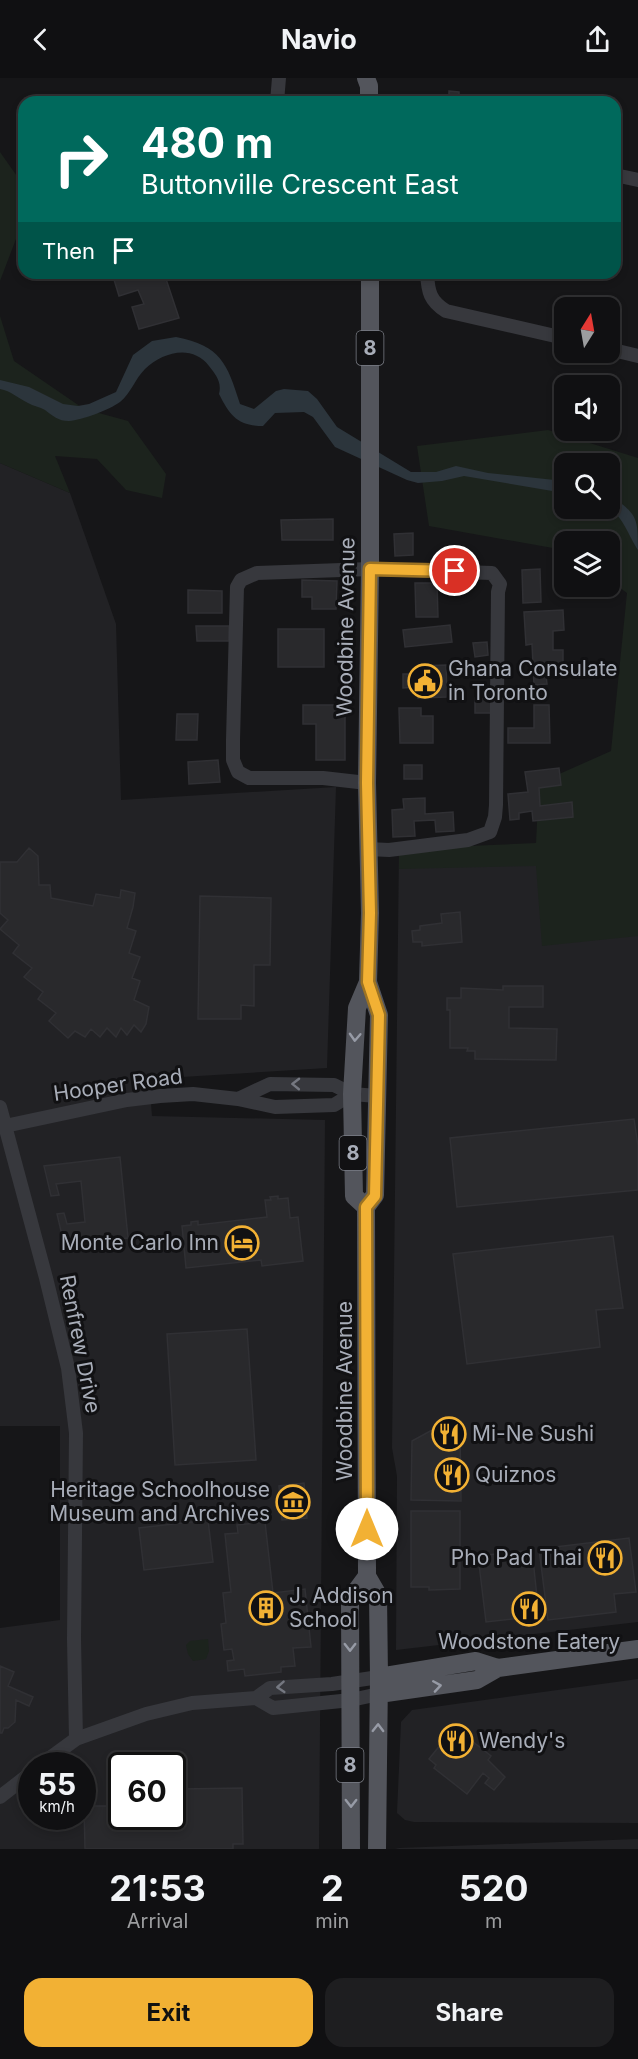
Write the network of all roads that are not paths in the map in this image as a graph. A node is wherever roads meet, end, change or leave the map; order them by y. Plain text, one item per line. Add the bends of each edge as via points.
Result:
1 (279, 78) edge
2 (278, 96) edge
3 (621, 176) edge
4 (638, 180) edge
5 (370, 279) edge
6 (427, 279) edge
7 (554, 336) edge
8 (620, 352) edge
9 (638, 356) edge
10 (370, 569) junction
11 (367, 783) junction
12 (368, 849) junction
13 (368, 982) junction
14 (352, 1094) junction
15 (377, 1096) junction
16 (238, 1099) junction
17 (0, 1107) edge
18 (5, 1126) junction
19 (366, 1207) junction
20 (367, 1576) junction
21 (638, 1649) edge
22 (379, 1685) junction
23 (350, 1691) junction
24 (256, 1698) junction
25 (76, 1739) junction
26 (58, 1752) edge
27 (18, 1783) edge
28 (0, 1797) edge
29 (351, 1849) edge
30 (377, 1849) edge

1 - 2 street
3 - 4 street
5 - 10 main road, Woodbine Avenue / 8
6 - 7 street via 432,300 446,311
8 - 9 street
10 - 11 main road, Woodbine Avenue / 8
10 - 11 street via 256,573 241,580 237,587 233,750 238,772 249,778 323,778
10 - 12 street via 492,573 500,584 496,805 490,832 468,840
11 - 12 main road, Woodbine Avenue / 8
12 - 13 main road, Woodbine Avenue / 8
13 -> 14 main road, Woodbine Avenue / 8 via 357,1008
13 - 15 main road, Woodbine Avenue / 8 via 379,1015
14 - 15 street, Hooper Road
14 - 16 street, Hooper Road via 334,1105 275,1107
14 -> 16 street, Hooper Road via 334,1084 270,1084
14 - 19 main road, Woodbine Avenue / 8 via 354,1196
15 - 19 main road, Woodbine Avenue / 8 via 375,1196
16 - 18 street, Hooper Road via 193,1094 160,1096
17 - 18 street, Renfrew Drive
18 - 25 street, Renfrew Drive via 68,1368 76,1433
19 - 20 main road, Woodbine Avenue / 8
20 - 22 main road, Woodbine Avenue / 8 via 378,1595
20 -> 23 main road, 8 via 350,1599
21 - 22 main road via 498,1668 476,1661
22 - 23 street
30 -> 22 main road, Woodbine Avenue / 8
23 -> 24 street via 270,1688
23 - 24 street via 273,1708
23 -> 29 main road, 8
24 - 25 street via 181,1706
25 - 26 street
27 - 28 street

